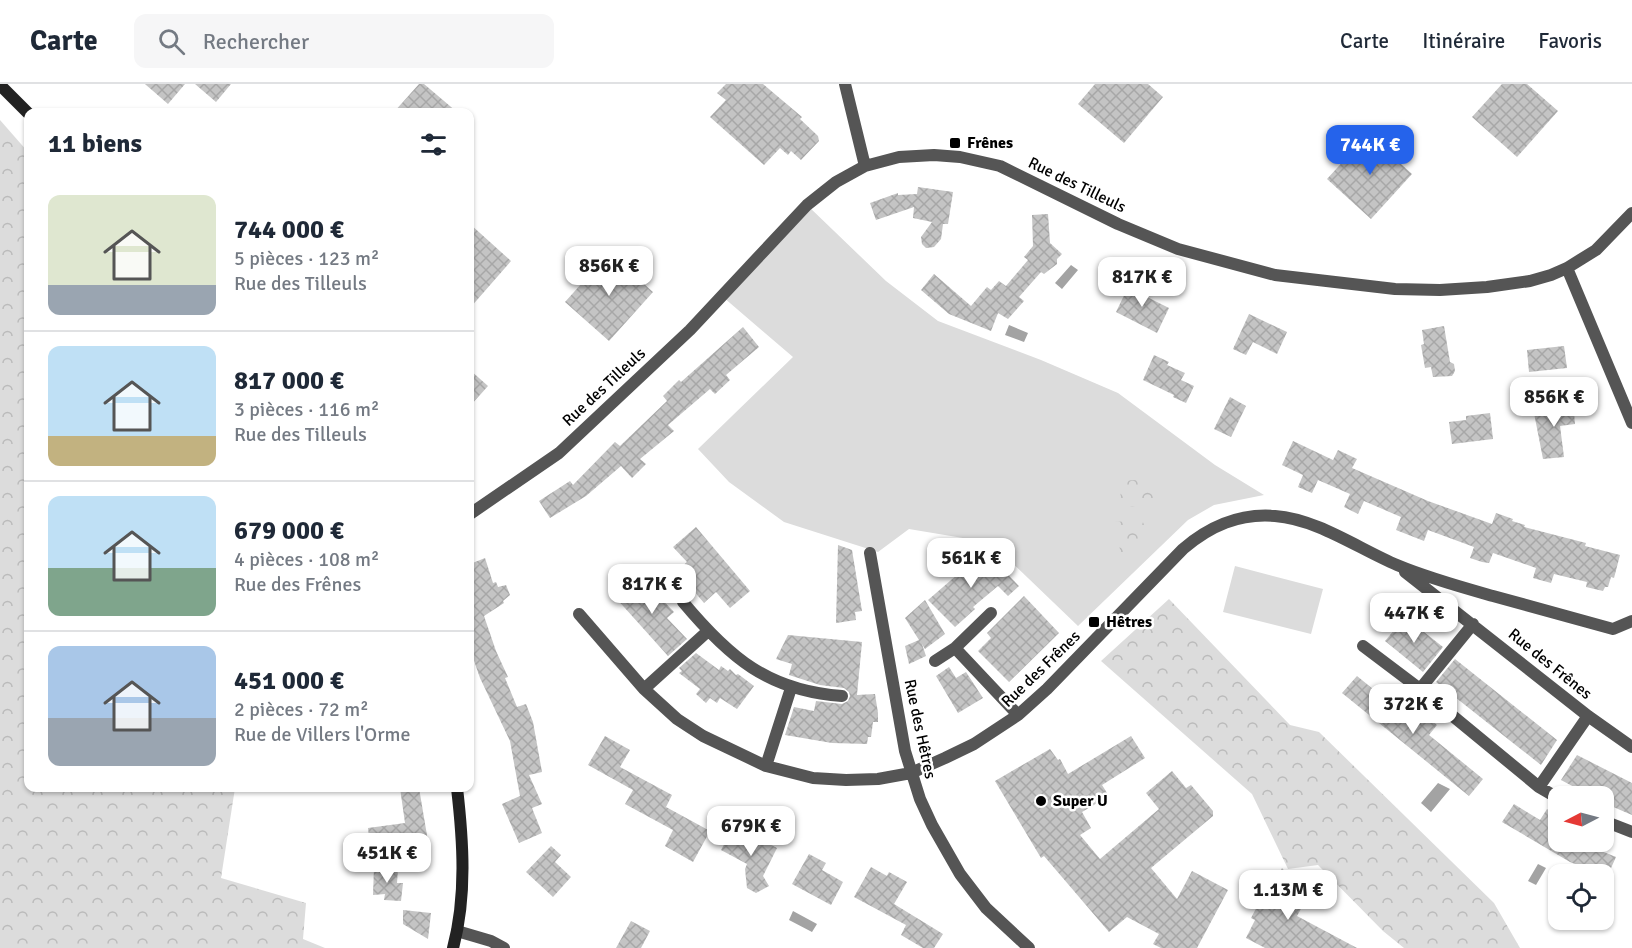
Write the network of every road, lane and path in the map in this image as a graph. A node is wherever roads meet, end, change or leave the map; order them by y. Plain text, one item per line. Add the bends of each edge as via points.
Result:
1 (845, 84) edge
2 (0, 85) edge
3 (24, 109) edge
4 (865, 166) junction
5 (1632, 213) edge
6 (1567, 268) junction
7 (1632, 423) edge
8 (474, 511) edge
9 (870, 553) dead end
10 (1397, 565) junction
11 (1458, 586) junction
12 (683, 602) dead end
13 (1448, 604) junction
14 (991, 613) dead end
15 (579, 614) dead end
16 (1632, 621) edge
17 (1473, 624) junction
18 (708, 631) junction
19 (1363, 646) dead end
20 (955, 648) junction
21 (935, 661) dead end
22 (791, 688) junction
23 (644, 689) junction
24 (1420, 689) junction
25 (842, 696) dead end
26 (1018, 716) junction
27 (1588, 716) junction
28 (1632, 747) edge
29 (766, 766) junction
30 (911, 773) junction
31 (1539, 786) junction
32 (456, 792) edge
33 (1548, 792) edge
34 (1614, 825) edge
35 (1632, 832) edge
36 (458, 931) junction
37 (453, 948) edge
38 (504, 948) edge
39 (1029, 948) edge

1 - 4 street
2 - 3 main road
4 - 6 street, Rue des Tilleuls via 898,157 934,155 1000,166 1178,249 1275,275 1395,289 1440,290 1519,283
4 - 8 street, Rue des Tilleuls via 807,205 706,314 559,453
5 - 6 street, Rue des Tilleuls via 1596,250
6 - 7 street
9 - 30 street, Rue des Hêtres
10 - 11 street, Rue des Frênes
10 - 13 street, Rue des Frênes
10 - 26 street, Rue des Frênes via 1314,526 1277,516 1234,519 1202,533 1183,549
11 - 13 street via 1447,595
11 - 16 street, Rue des Frênes via 1612,629
12 - 18 street
13 - 17 street, Rue des Frênes
14 - 20 street
15 - 23 street, Rue des Frênes
17 - 24 street
17 - 27 street, Rue des Frênes
18 - 22 street via 743,662
18 - 23 street
19 - 24 street
20 - 21 street
20 - 26 street
22 - 25 street
22 - 29 street
23 - 29 street, Rue des Frênes via 676,719
24 - 31 street
26 - 30 street, Rue des Frênes via 974,744
27 - 28 street, Rue des Frênes
27 - 31 street
29 - 30 street, Rue des Frênes via 813,778 846,780
30 - 39 street, Rue des Hêtres via 932,825 960,874 986,908
31 - 33 street
32 - 36 main road via 462,894
34 - 35 street
36 - 37 main road
36 - 38 street

